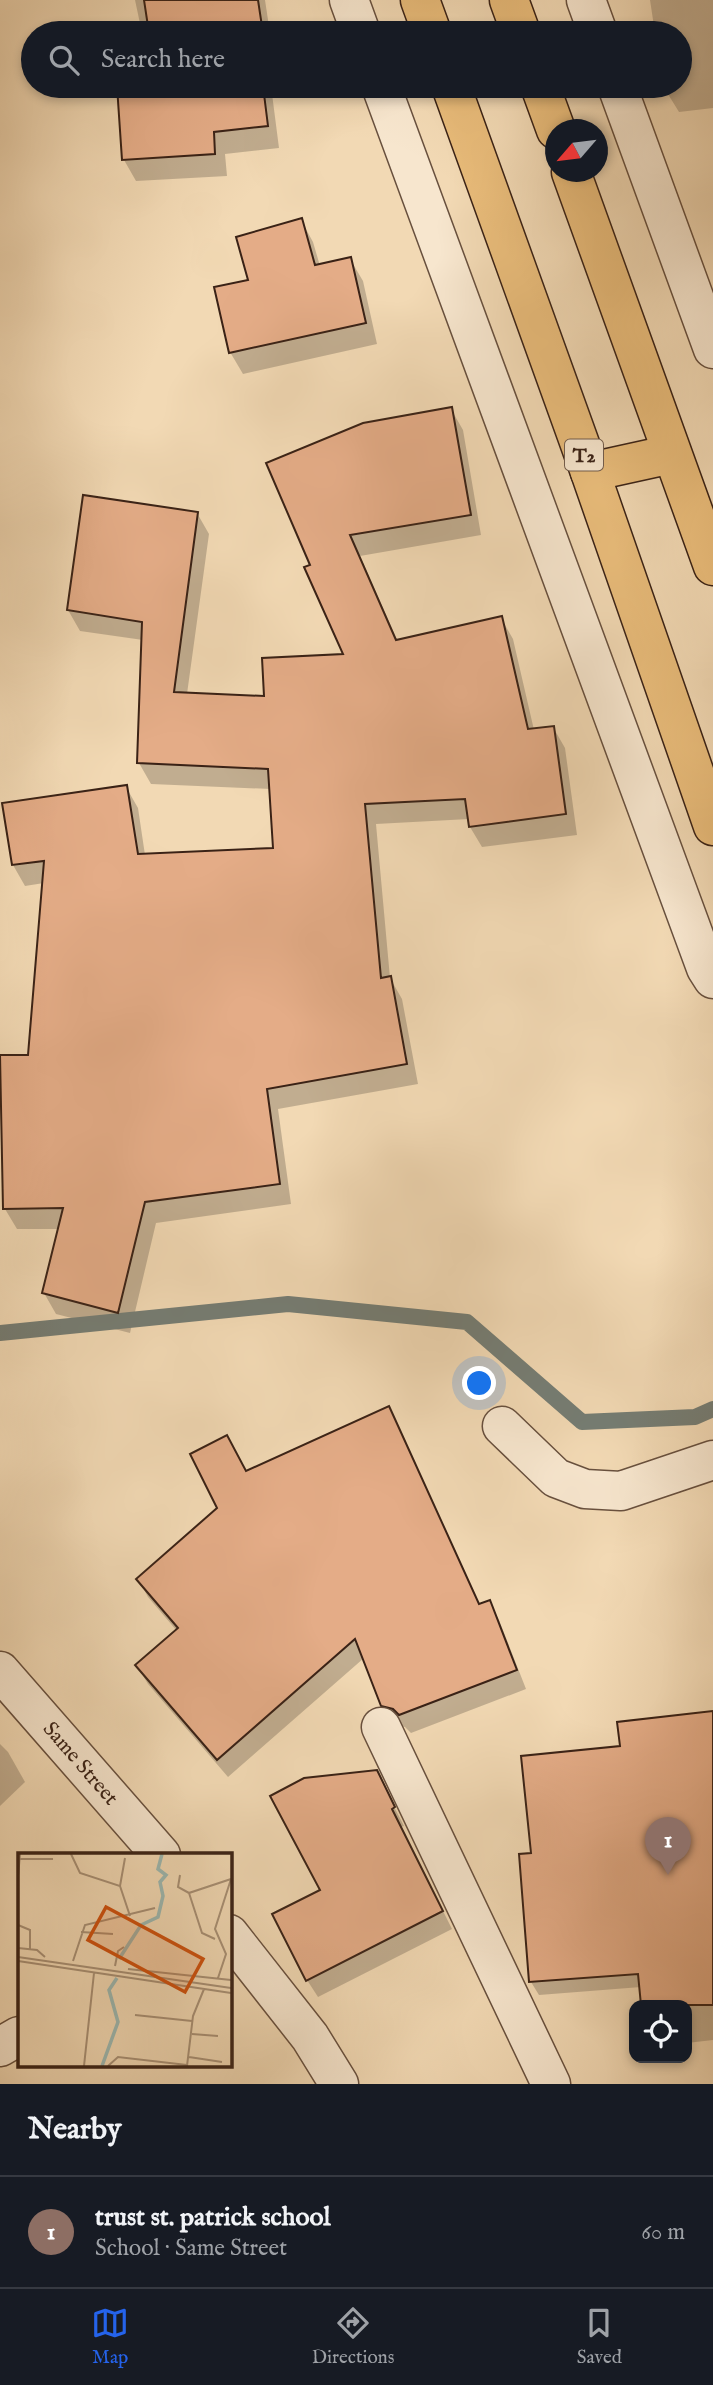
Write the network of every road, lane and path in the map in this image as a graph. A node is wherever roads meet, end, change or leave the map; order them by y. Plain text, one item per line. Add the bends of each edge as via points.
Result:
1 (349, 0) edge
2 (420, 0) edge
3 (586, 0) edge
4 (357, 21) edge
5 (428, 21) edge
6 (594, 21) edge
7 (385, 98) edge
8 (455, 98) edge
9 (544, 98) edge
10 (621, 98) edge
11 (552, 119) edge
12 (575, 182) edge
13 (713, 349) edge
14 (673, 454) junction
15 (590, 472) junction
16 (713, 566) edge
17 (713, 826) edge
18 (713, 979) edge
19 (502, 1426) dead end
20 (713, 1460) edge
21 (0, 1671) edge
22 (381, 1727) dead end
23 (159, 1853) edge
24 (231, 1937) edge
25 (18, 2037) edge
26 (0, 2048) edge
27 (339, 2084) edge
28 (551, 2084) edge

1 - 4 street
2 - 5 highway
3 - 6 street
7 - 18 street
8 - 15 highway, T2
9 - 11 highway
10 - 13 street
12 - 14 highway
14 - 15 highway
14 - 16 highway
15 - 17 highway, T2
19 - 20 street via 556,1478 585,1489 621,1491
21 - 23 street, Same Street
22 - 28 street
24 - 27 street via 310,2037
25 - 26 street

